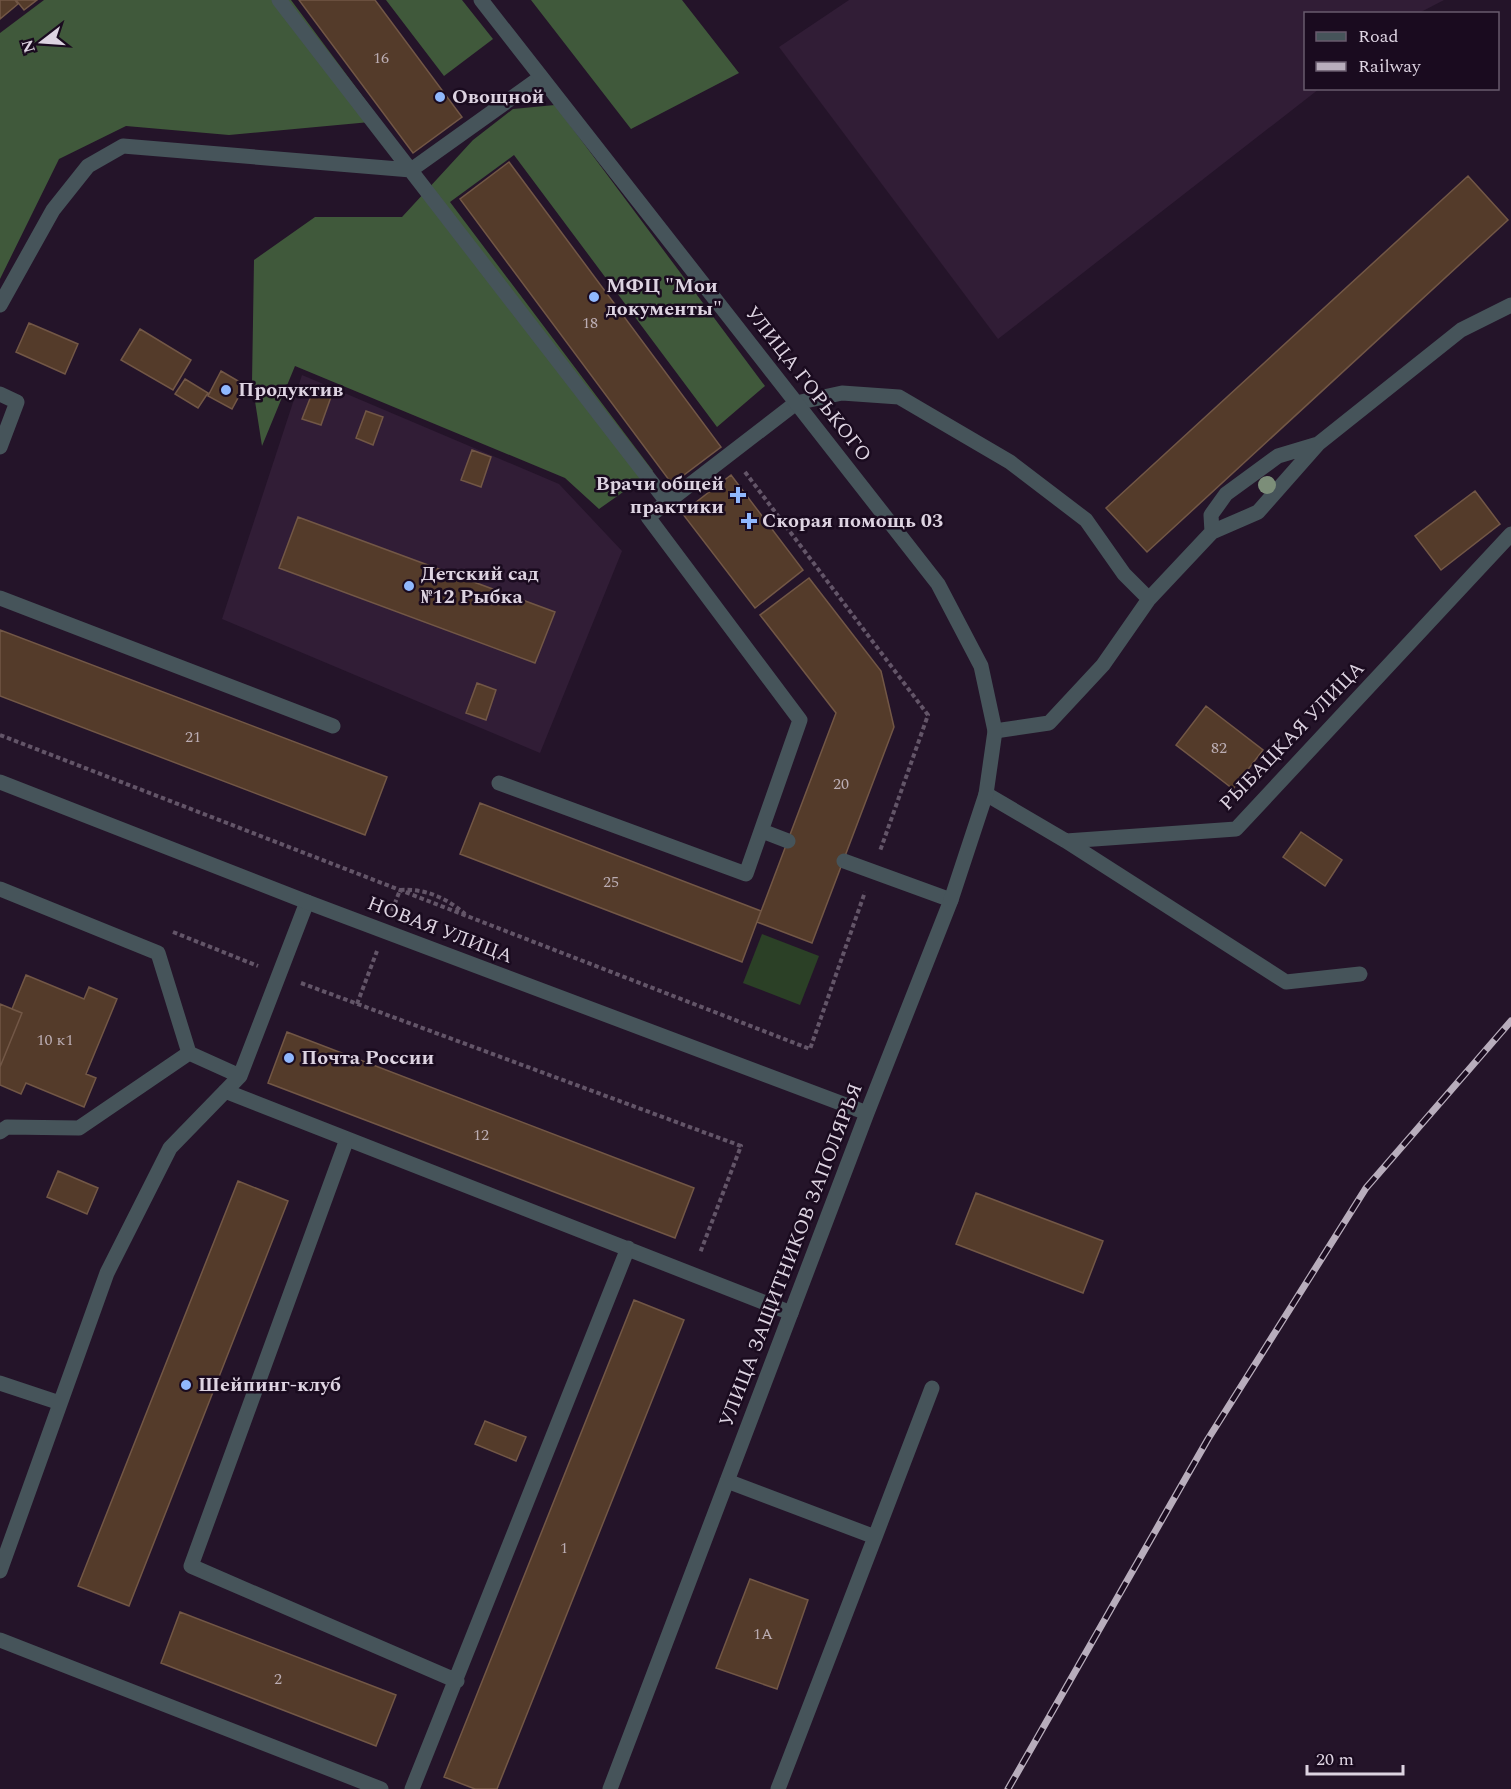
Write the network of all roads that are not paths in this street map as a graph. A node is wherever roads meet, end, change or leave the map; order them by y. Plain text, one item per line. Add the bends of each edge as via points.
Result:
1 (279, 0) edge
2 (481, 0) edge
3 (541, 77) junction
4 (411, 170) junction
5 (0, 305) edge
6 (1511, 305) edge
7 (0, 394) edge
8 (796, 403) junction
9 (1318, 444) junction
10 (0, 447) edge
11 (667, 502) junction
12 (1212, 532) junction
13 (1511, 534) edge
14 (0, 598) edge
15 (1149, 599) junction
16 (333, 726) dead end
17 (995, 731) junction
18 (0, 782) edge
19 (499, 783) dead end
20 (986, 794) junction
21 (762, 831) junction
22 (788, 841) dead end
23 (1066, 841) junction
24 (844, 861) dead end
25 (0, 889) edge
26 (951, 900) junction
27 (307, 902) junction
28 (1360, 974) dead end
29 (189, 1053) junction
30 (240, 1076) junction
31 (225, 1091) junction
32 (867, 1113) junction
33 (0, 1132) edge
34 (347, 1138) junction
35 (628, 1248) junction
36 (791, 1313) junction
37 (0, 1383) edge
38 (933, 1388) dead end
39 (60, 1403) junction
40 (727, 1480) junction
41 (875, 1537) junction
42 (4, 1545) edge
43 (0, 1571) edge
44 (0, 1640) edge
45 (457, 1681) junction
46 (349, 1784) edge
47 (381, 1789) edge
48 (412, 1789) edge
49 (610, 1789) edge
50 (778, 1789) edge

1 - 4 street
2 - 3 street, УЛИЦА ГОРЬКОГО
3 - 4 street
3 - 8 street, УЛИЦА ГОРЬКОГО
4 - 5 street via 123,146 88,166 53,210
4 - 11 street
6 - 9 street via 1461,330
7 - 10 street via 17,402
8 - 11 street
8 - 15 street via 842,393 899,397 1010,462 1086,520 1124,574
8 - 17 street, УЛИЦА ГОРЬКОГО via 938,584 981,666
9 - 12 street via 1258,512
9 - 12 street via 1278,456 1226,494 1211,515
11 - 21 street via 648,517 800,720
12 - 15 street
13 - 23 street, РЫБАЦКАЯ УЛИЦА via 1236,829
14 - 16 street
15 - 17 street via 1103,665 1049,723
17 - 20 street, УЛИЦА ЗАЩИТНИКОВ ЗАПОЛЯРЬЯ
18 - 27 street, НОВАЯ УЛИЦА
19 - 21 street via 746,874
20 - 23 street
20 - 26 street, УЛИЦА ЗАЩИТНИКОВ ЗАПОЛЯРЬЯ
21 - 22 street
23 - 28 street via 1286,982
24 - 26 street
25 - 29 street via 158,953
26 - 32 street, УЛИЦА ЗАЩИТНИКОВ ЗАПОЛЯРЬЯ
27 - 30 street
27 - 32 street, НОВАЯ УЛИЦА
29 - 30 street
29 - 33 street via 79,1128 7,1127
30 - 31 street
31 - 34 street
31 - 39 street via 170,1149 108,1273
32 - 36 street, УЛИЦА ЗАЩИТНИКОВ ЗАПОЛЯРЬЯ
34 - 35 street
34 - 45 street via 191,1566
35 - 36 street
35 - 45 street
36 - 40 street, УЛИЦА ЗАЩИТНИКОВ ЗАПОЛЯРЬЯ
37 - 39 street
38 - 41 street
39 - 42 street
40 - 41 street
40 - 49 street, УЛИЦА ЗАЩИТНИКОВ ЗАПОЛЯРЬЯ
41 - 50 street
42 - 43 street
44 - 46 street
45 - 48 street
46 - 47 street

